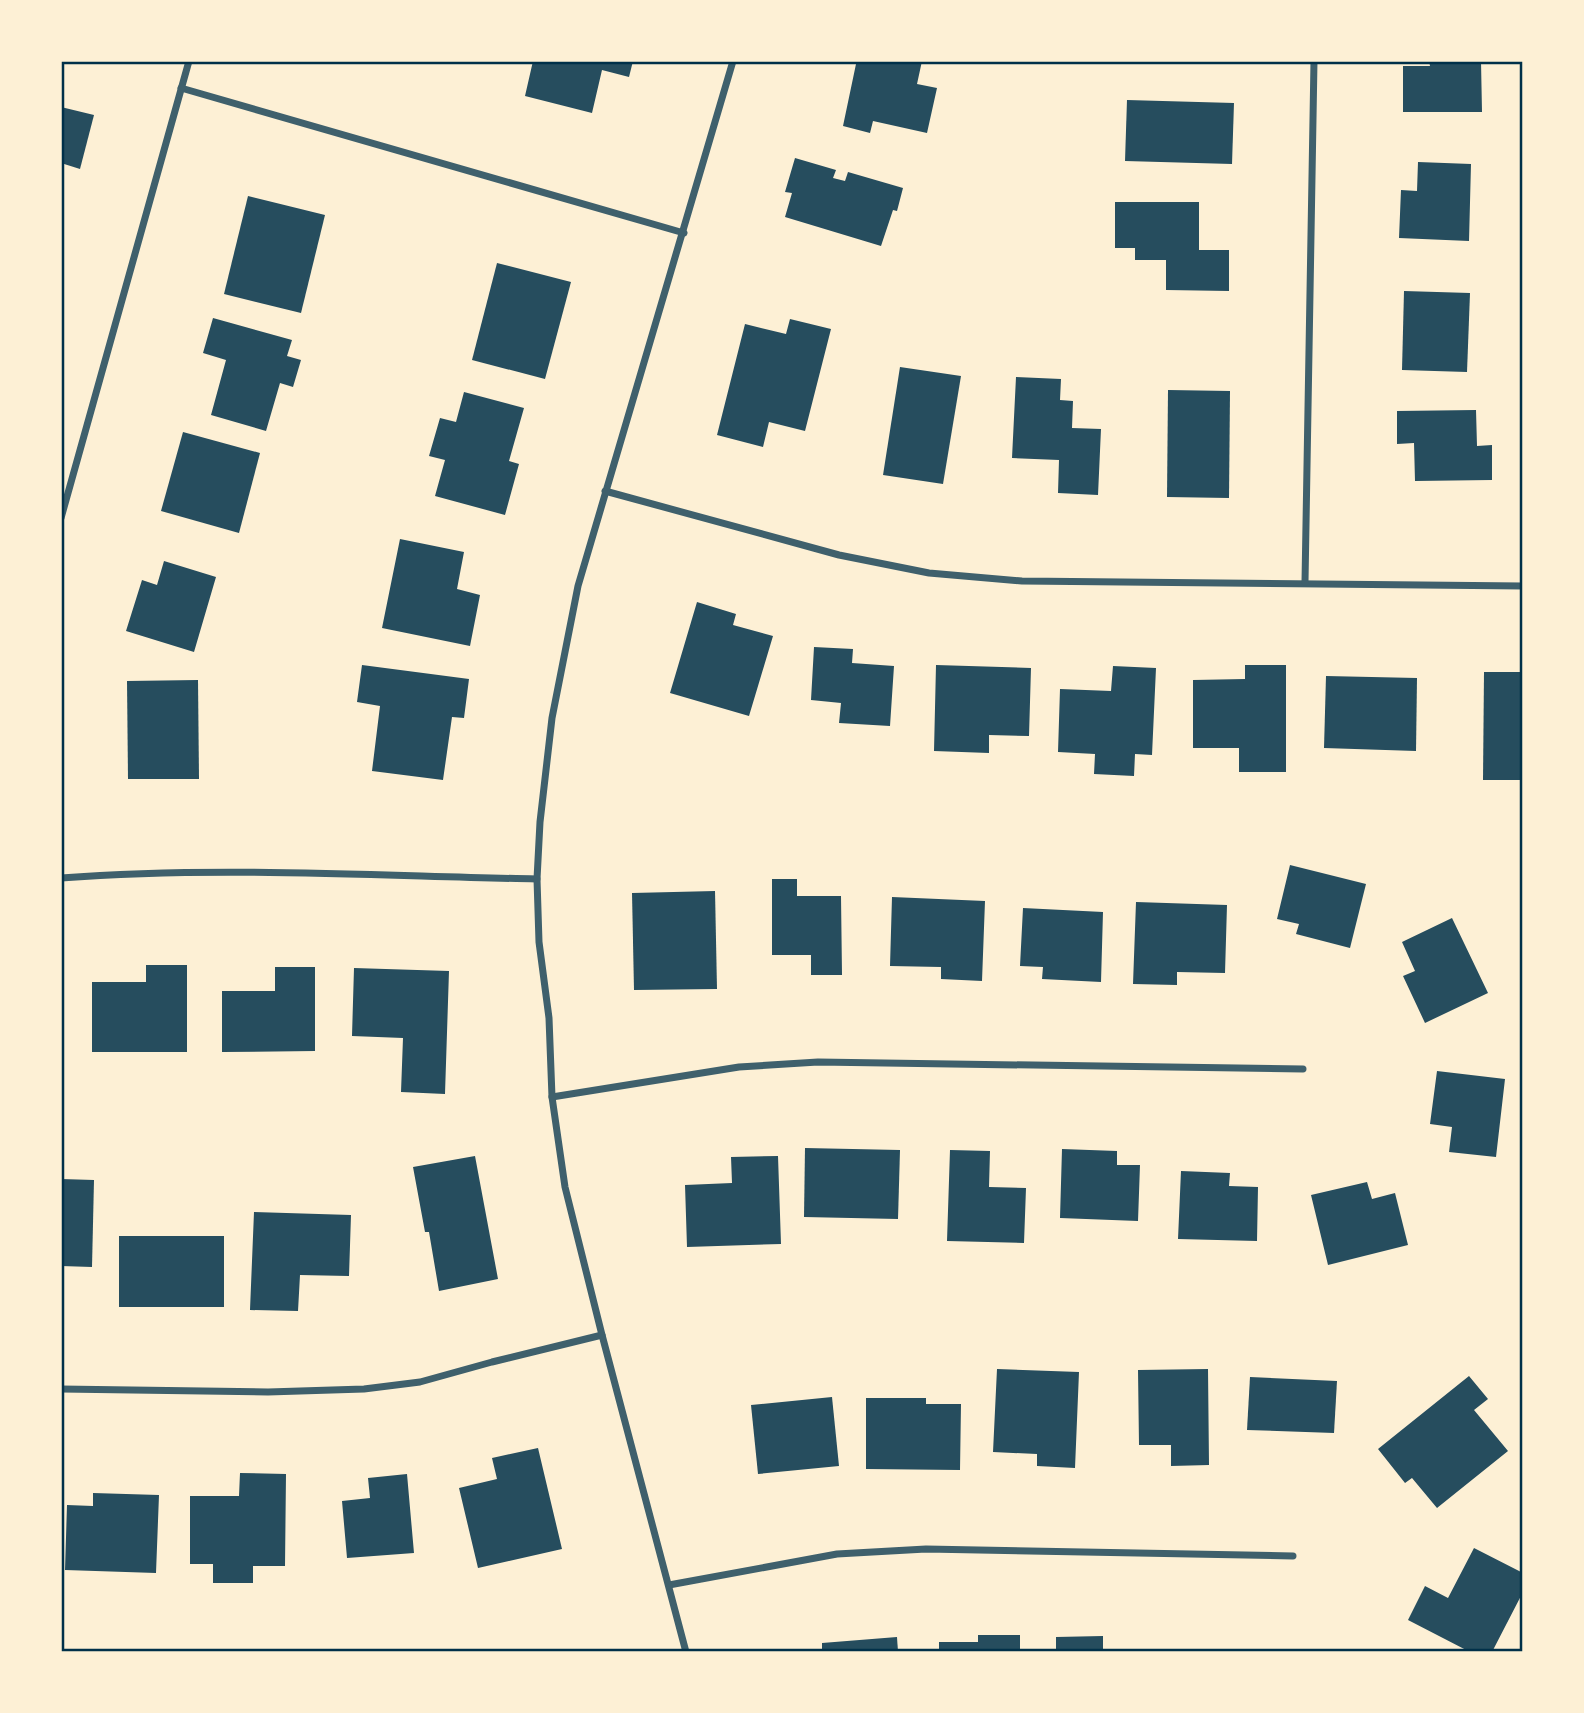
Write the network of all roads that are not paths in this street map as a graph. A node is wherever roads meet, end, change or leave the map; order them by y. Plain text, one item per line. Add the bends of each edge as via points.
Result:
1 (189, 61) edge
2 (733, 61) edge
3 (1314, 61) edge
4 (181, 88) junction
5 (684, 233) junction
6 (605, 491) junction
7 (61, 518) edge
8 (1305, 582) junction
9 (1523, 586) edge
10 (61, 878) edge
11 (537, 879) junction
12 (1303, 1069) dead end
13 (552, 1097) junction
14 (602, 1335) junction
15 (61, 1389) edge
16 (1293, 1556) dead end
17 (669, 1585) junction
18 (686, 1652) edge

1 - 4 street
2 - 5 street
3 - 8 street
4 - 5 street
4 - 7 street
5 - 6 street
6 - 8 street via 839,555 929,573 1022,581
6 - 11 street via 578,586 552,718
8 - 9 street
10 - 11 street via 227,872
11 - 13 street
12 - 13 street via 818,1062 739,1067
13 - 14 street via 565,1187
14 - 15 street via 420,1382 364,1389
14 - 17 street
16 - 17 street via 926,1549 837,1554
17 - 18 street

